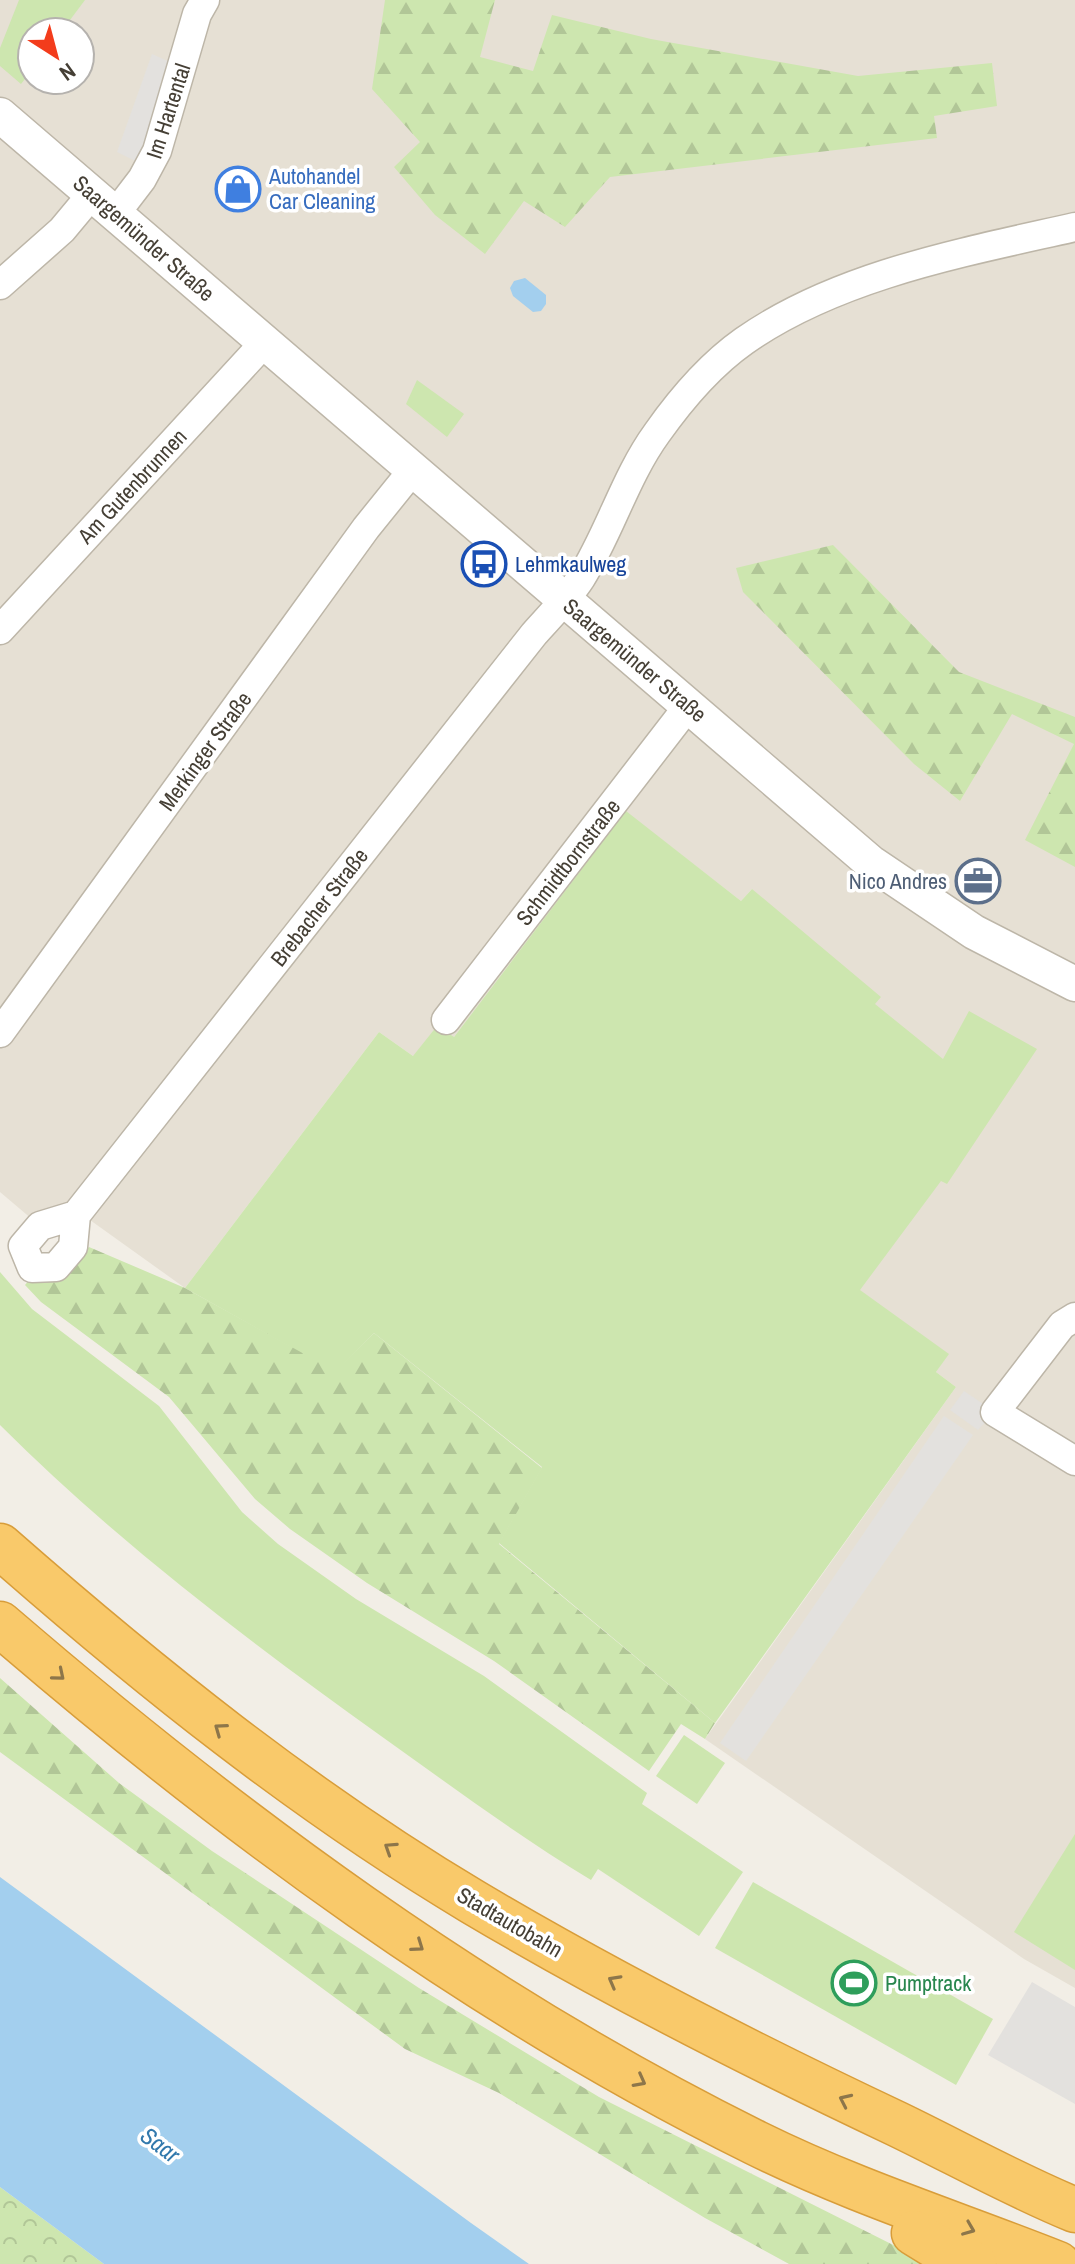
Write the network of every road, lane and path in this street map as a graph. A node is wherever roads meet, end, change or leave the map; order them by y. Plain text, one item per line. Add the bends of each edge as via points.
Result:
1 (205, 0) edge
2 (0, 115) edge
3 (104, 204) junction
4 (1075, 227) edge
5 (0, 285) edge
6 (265, 342) junction
7 (412, 471) junction
8 (563, 600) junction
9 (0, 630) edge
10 (689, 705) junction
11 (1075, 984) edge
12 (446, 1020) dead end
13 (0, 1033) edge
14 (76, 1215) dead end
15 (1075, 1317) edge
16 (1075, 1461) edge
17 (0, 1546) edge
18 (0, 1624) edge
19 (915, 2133) junction
20 (843, 2183) junction
21 (1075, 2184) edge
22 (1075, 2210) edge
23 (974, 2264) edge
24 (1058, 2264) edge

1 - 3 street, Im Hartental via 157,151 142,179
2 - 3 street, Saargemünder Straße
3 - 5 street, Im Hartental via 62,230
3 - 6 street, Saargemünder Straße
4 - 8 street via 859,283 772,322 742,342 695,386 655,435 582,577
6 - 7 street, Saargemünder Straße
6 - 9 street, Am Gutenbrunnen
7 - 8 street, Saargemünder Straße
7 - 13 street, Merkinger Straße
8 - 10 street, Saargemünder Straße
8 - 14 street, Brebacher Straße
10 - 11 street, Saargemünder Straße via 870,862 974,932
10 - 12 street, Schmidtbornstraße
15 - 16 street via 1053,1335 995,1412
19 -> 17 highway, Stadtautobahn via 752,2056 471,1901 198,1713
18 -> 20 highway via 149,1749 439,1961 616,2068
19 - 21 highway
19 - 22 highway, Stadtautobahn
20 - 23 highway via 884,2215
20 -> 24 highway

